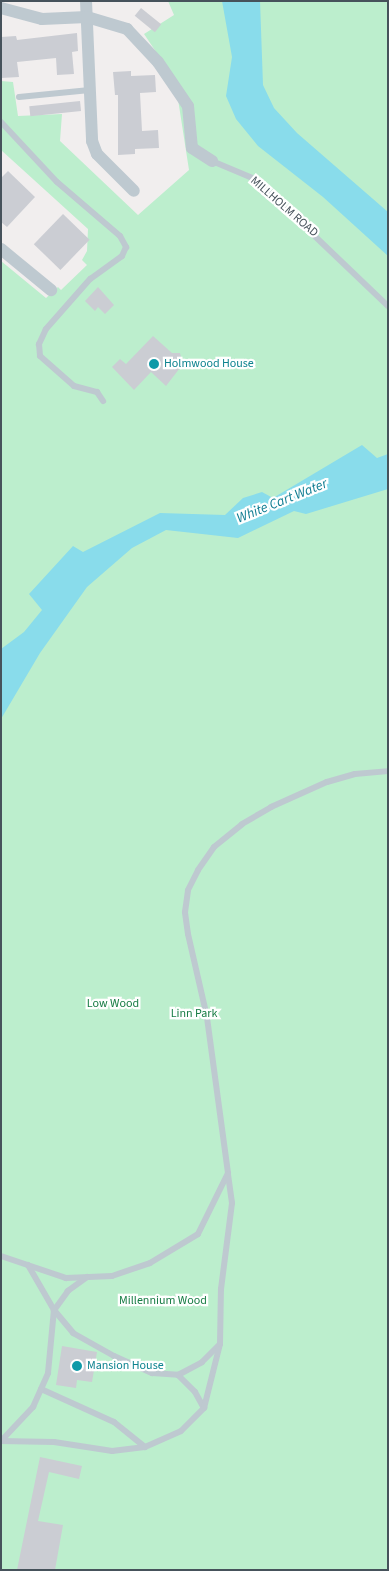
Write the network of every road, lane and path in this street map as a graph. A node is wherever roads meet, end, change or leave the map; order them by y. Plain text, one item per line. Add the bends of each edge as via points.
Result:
1 (86, 1) edge
2 (1, 8) edge
3 (87, 17) junction
4 (90, 90) junction
5 (19, 97) dead end
6 (1, 122) edge
7 (212, 161) joint
8 (134, 191) dead end
9 (1, 249) edge
10 (50, 290) dead end
11 (388, 306) edge
12 (103, 401) dead end
13 (388, 771) edge
14 (228, 1173) junction
15 (1, 1256) edge
16 (28, 1265) junction
17 (88, 1277) junction
18 (54, 1310) junction
19 (220, 1344) junction
20 (178, 1375) junction
21 (41, 1389) junction
22 (204, 1408) junction
23 (1, 1441) edge
24 (145, 1447) junction

1 - 3 street
2 - 3 street, MILLHOLM ROAD via 42,19
3 - 4 street
3 - 7 street, MILLHOLM ROAD via 127,29 158,62 188,106 192,148
4 - 5 lane
4 - 8 street via 92,141 97,154
6 - 12 lane via 57,182 120,236 126,247 122,256 84,286 46,329 39,344 40,356 74,386 97,392
7 - 11 lane, MILLHOLM ROAD via 255,179
9 - 10 street
13 - 14 lane via 354,774 327,782 242,824 214,846 188,890 185,912 188,934 207,1017
14 - 17 lane via 198,1234 150,1263 112,1276
14 - 19 lane via 232,1203 221,1288
15 - 16 lane
16 - 17 lane via 66,1278
16 - 18 lane
17 - 18 lane via 68,1292
18 - 20 lane via 73,1332 114,1356 152,1373
18 - 21 lane via 48,1373
19 - 20 lane via 202,1362
19 - 22 lane
20 - 22 lane via 195,1392
21 - 23 lane via 33,1407
21 - 24 lane via 114,1422
22 - 24 lane via 181,1431
23 - 24 lane via 54,1442 112,1451

